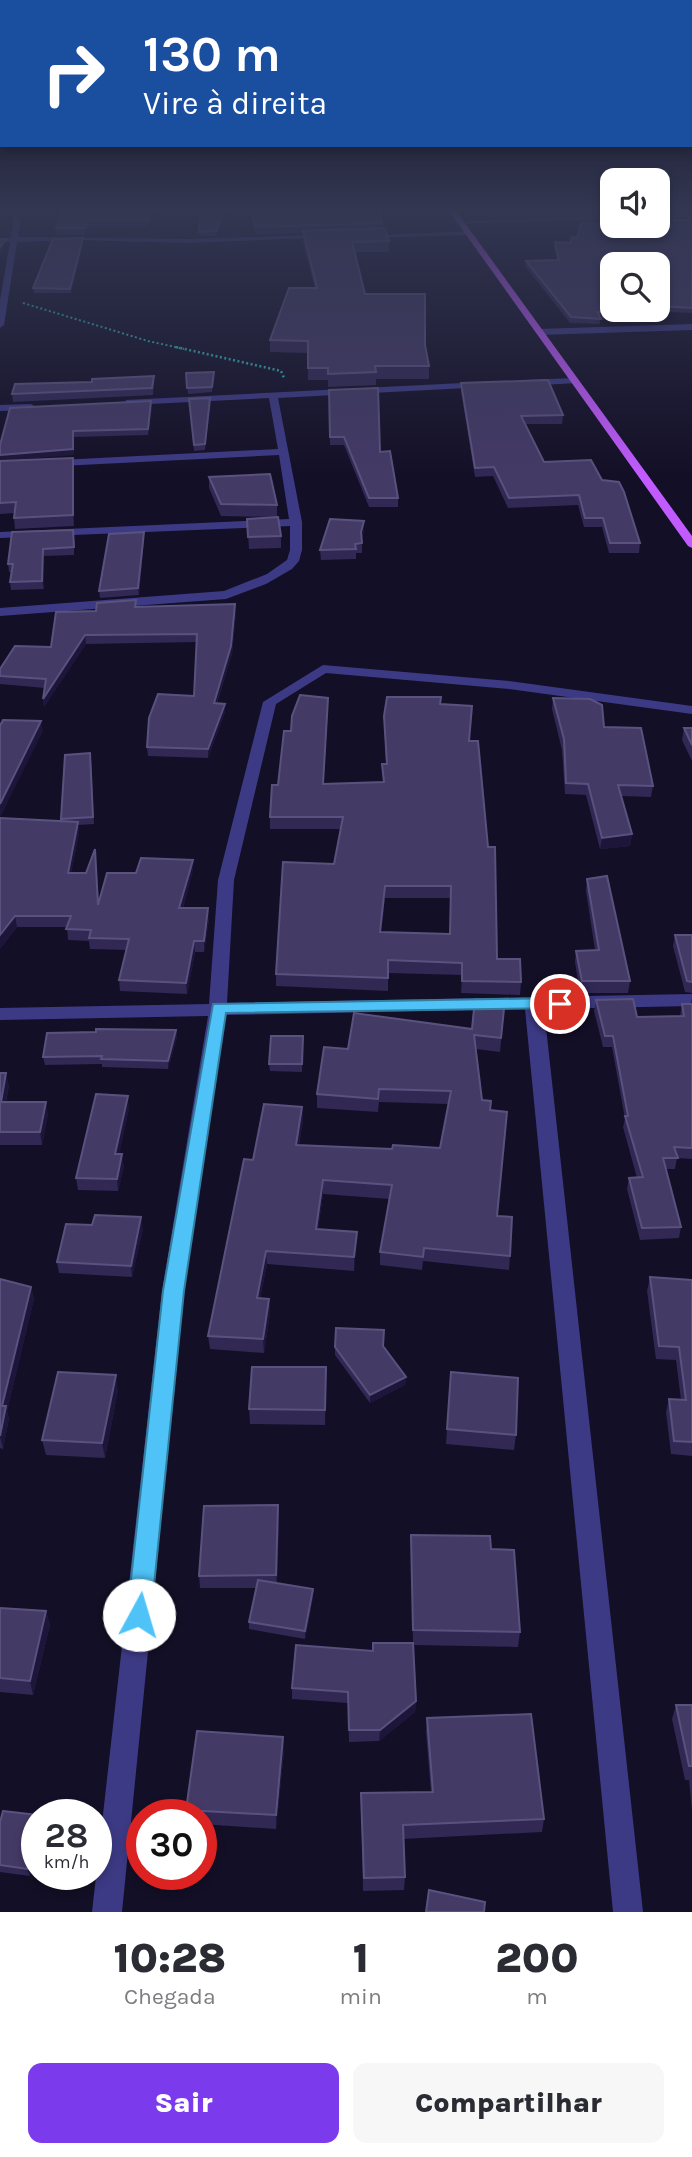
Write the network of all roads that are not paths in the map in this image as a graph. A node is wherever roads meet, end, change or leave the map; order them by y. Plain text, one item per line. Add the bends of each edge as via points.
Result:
1 (5, 297) edge
2 (514, 297) edge
3 (0, 321) edge
4 (692, 327) edge
5 (539, 332) junction
6 (574, 381) junction
7 (506, 384) edge
8 (492, 385) edge
9 (273, 395) junction
10 (123, 402) edge
11 (41, 406) edge
12 (0, 408) edge
13 (282, 452) junction
14 (0, 466) edge
15 (296, 522) junction
16 (0, 535) edge
17 (692, 544) edge
18 (0, 612) edge
19 (692, 710) edge
20 (692, 1000) edge
21 (534, 1004) junction
22 (218, 1008) junction
23 (0, 1014) edge
24 (107, 1912) edge
25 (628, 1912) edge

1 - 3 street
2 - 5 main road
4 - 5 street
5 - 6 main road
6 - 7 street
6 - 17 main road
8 - 9 street
9 - 10 street
9 - 13 street
11 - 12 street
13 - 14 street
13 - 15 street
15 - 16 street
15 - 18 street via 298,553 292,563 226,595
19 - 22 street via 509,685 323,669 292,687 270,702 226,880
20 - 21 street
21 - 22 street
21 - 25 street
22 - 23 street
22 - 24 street via 173,1291

